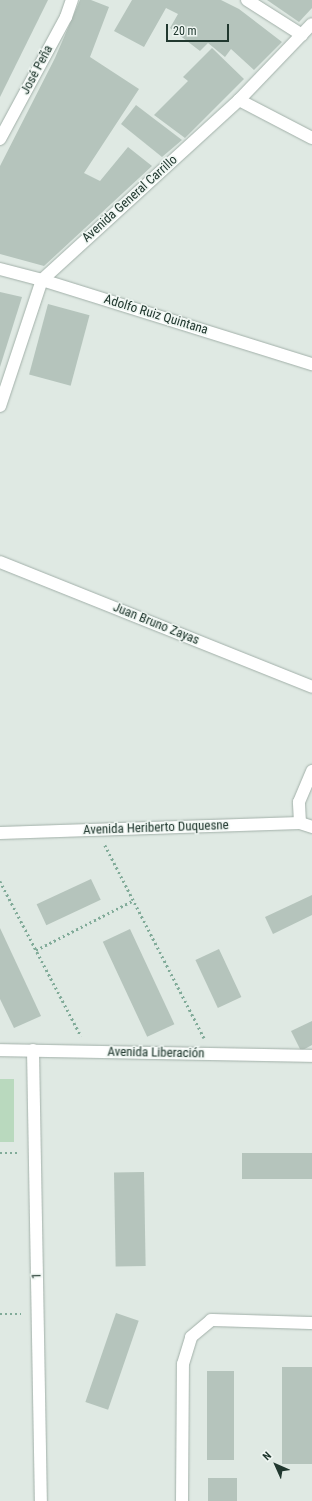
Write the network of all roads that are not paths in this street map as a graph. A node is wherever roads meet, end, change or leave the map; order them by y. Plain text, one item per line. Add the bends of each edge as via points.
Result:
1 (72, 0) edge
2 (247, 0) edge
3 (312, 24) edge
4 (302, 35) junction
5 (239, 100) junction
6 (312, 138) edge
7 (0, 139) edge
8 (0, 269) edge
9 (42, 280) junction
10 (312, 364) edge
11 (0, 406) edge
12 (0, 562) edge
13 (312, 687) edge
14 (312, 771) edge
15 (300, 823) junction
16 (312, 827) edge
17 (0, 833) edge
18 (0, 1050) edge
19 (33, 1050) junction
20 (312, 1056) edge
21 (312, 1323) edge
22 (41, 1501) edge
23 (182, 1501) edge

1 - 7 street, José Peña via 66,17
2 - 4 street
3 - 4 street, Avenida General Carrillo
4 - 5 street, Avenida General Carrillo
5 - 6 street
5 - 9 street, Avenida General Carrillo
8 - 9 street, Adolfo Ruiz Quintana
9 - 10 street, Adolfo Ruiz Quintana
9 - 11 street, Avenida General Carrillo
12 - 13 street, Juan Bruno Zayas
14 - 15 street via 299,802
15 - 16 street, Avenida Heriberto Duquesne
15 - 17 street, Avenida Heriberto Duquesne
18 - 19 street, Avenida Liberación
19 - 20 street, Avenida Liberación
19 - 22 street, 1
21 - 23 street via 211,1320 191,1337 182,1364

